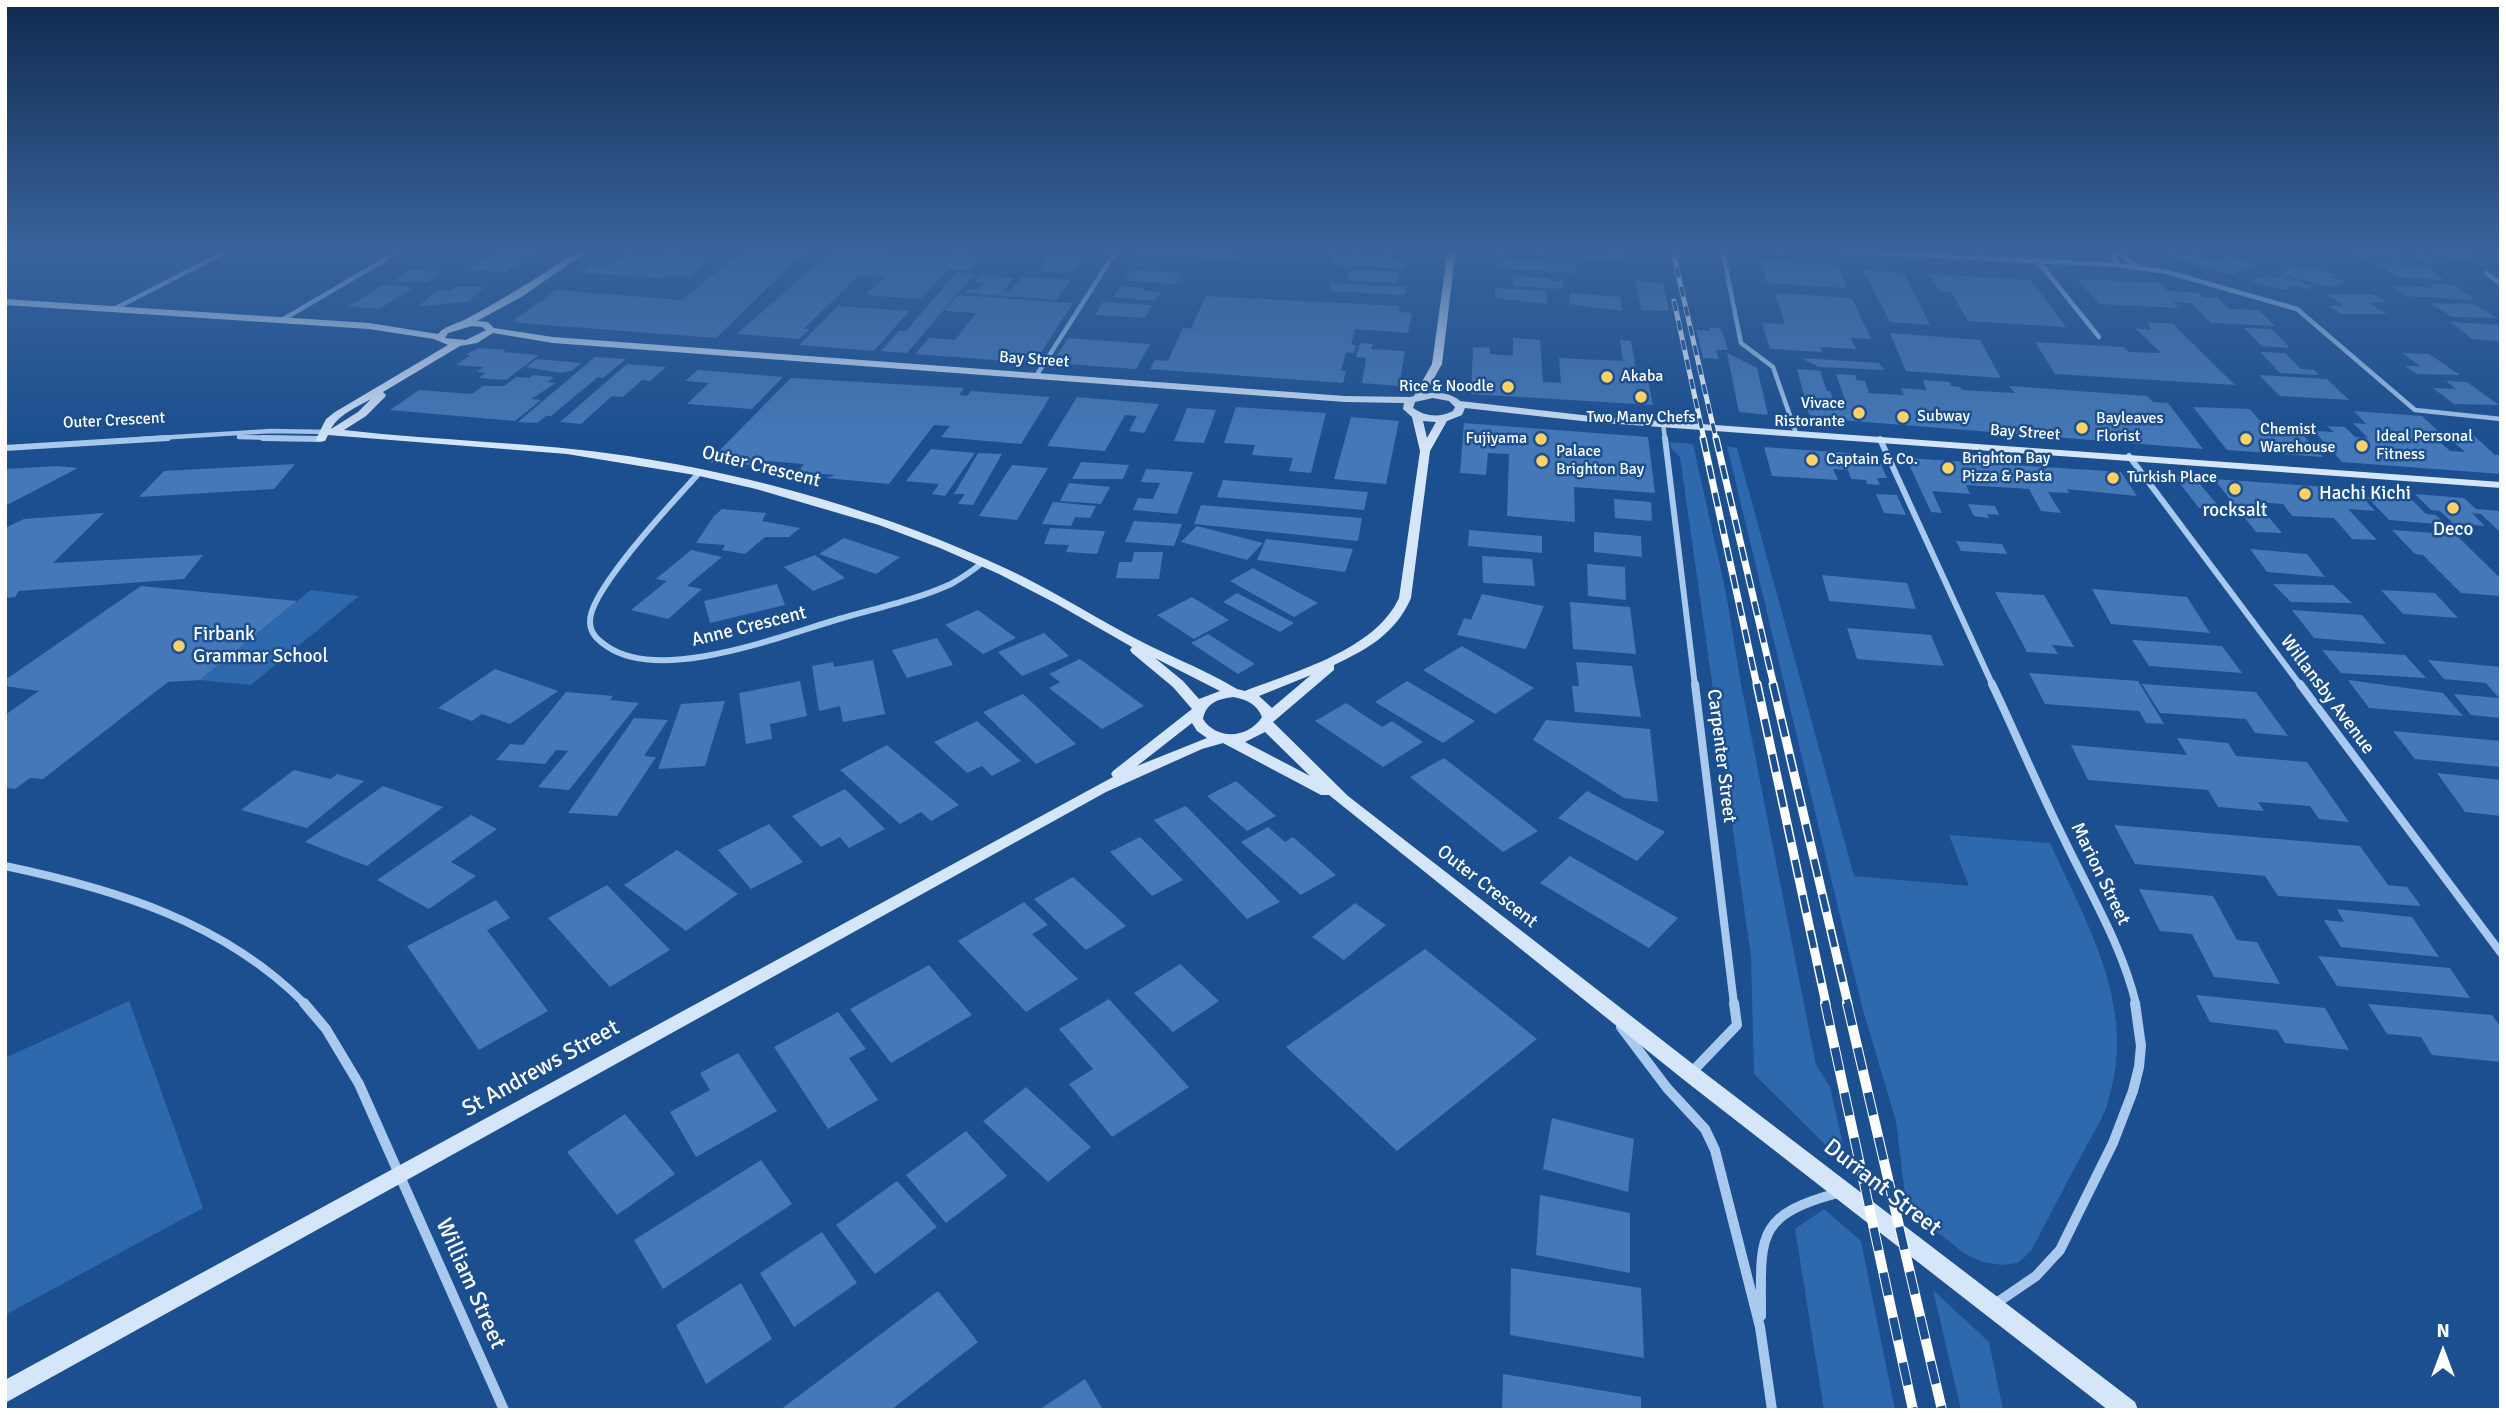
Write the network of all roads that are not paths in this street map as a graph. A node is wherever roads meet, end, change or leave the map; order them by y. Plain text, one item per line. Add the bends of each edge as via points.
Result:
1 (191, 314) edge
2 (292, 314) edge
3 (483, 314) edge
4 (504, 314) edge
5 (1076, 314) edge
6 (1443, 314) edge
7 (1735, 314) edge
8 (2081, 314) edge
9 (2303, 314) edge
10 (282, 320) junction
11 (495, 324) junction
12 (461, 325) junction
13 (369, 326) junction
14 (2099, 337) dead end
15 (440, 339) junction
16 (474, 340) junction
17 (553, 340) junction
18 (459, 343) junction
19 (1437, 364) junction
20 (412, 369) junction
21 (1036, 376) junction
22 (1447, 397) junction
23 (1413, 405) junction
24 (1458, 408) junction
25 (1443, 419) junction
26 (2501, 419) edge
27 (1662, 424) junction
28 (1796, 433) junction
29 (327, 434) junction
30 (1880, 439) junction
31 (5, 448) edge
32 (1425, 451) junction
33 (2129, 456) junction
34 (699, 473) junction
35 (2501, 485) edge
36 (982, 563) junction
37 (1120, 636) junction
38 (1340, 657) junction
39 (1240, 694) junction
40 (1198, 710) junction
41 (1267, 721) junction
42 (1226, 738) junction
43 (1101, 788) junction
44 (1343, 800) junction
45 (5, 866) edge
46 (2501, 953) edge
47 (1606, 1007) junction
48 (1690, 1074) junction
49 (401, 1175) junction
50 (1844, 1192) junction
51 (1991, 1306) junction
52 (1760, 1327) junction
53 (5, 1392) edge
54 (504, 1410) edge
55 (1772, 1410) edge
56 (2127, 1410) edge

1 - 10 street
2 - 10 street
3 - 12 street
4 - 11 street
5 - 21 street
6 - 19 street
7 - 28 street via 1741,343 1773,367
8 - 14 street
9 - 26 street via 2407,406
10 - 13 street
11 - 12 street, Bay Street
11 - 16 street
11 - 17 street, Bay Street
12 - 13 street
12 - 15 street via 445,331
13 - 15 street
15 - 18 street
15 - 20 street
16 - 17 street, Bay Street
16 - 18 street
17 - 21 street, Bay Street
18 - 20 street
19 - 22 street
19 - 23 street
20 - 29 street via 362,414
21 - 23 street, Bay Street
22 - 23 street
22 - 24 street
23 - 25 street
23 - 32 street
24 - 25 street
24 - 27 street, Bay Street
25 - 32 street
27 - 28 street, Bay Street
27 - 48 street, Carpenter Street via 1737,1025
28 - 30 street, Bay Street
29 - 31 street, Outer Crescent
29 - 34 street, Outer Crescent via 463,440 567,451
30 - 33 street, Bay Street
30 - 51 street, Marion Street via 2125,969 2138,1009 2142,1047 2136,1085 2055,1260
32 - 38 street via 1401,614
33 - 35 street, Bay Street
33 - 46 street, Willansby Avenue
34 - 36 street, Outer Crescent via 859,514
34 - 36 street, Anne Crescent via 594,605 589,620 592,632 608,650 665,660 718,654 944,587
36 - 37 street, Outer Crescent via 1060,600
37 - 39 street, Outer Crescent
37 - 40 street, Outer Crescent via 1178,684
38 - 39 street
38 - 41 street
39 - 40 street via 1213,697
39 - 41 street via 1263,704
40 - 42 street via 1199,725 1213,736
40 - 43 street, St Andrews Street
41 - 42 street via 1251,736
41 - 44 street, Outer Crescent
42 - 43 street, St Andrews Street
42 - 44 street, Outer Crescent
43 - 49 street, St Andrews Street
44 - 47 street, Outer Crescent
45 - 49 street, William Street via 154,907 215,935 268,970 311,1011 339,1047
47 - 48 street, Durrant Street
47 - 52 street via 1667,1088 1705,1129 1715,1150
48 - 50 street, Durrant Street
49 - 53 street, St Andrews Street
49 - 54 street, William Street
50 - 51 street, Durrant Street
50 - 52 street via 1804,1200 1774,1219 1762,1247
51 - 56 street, Durrant Street
52 - 55 street

